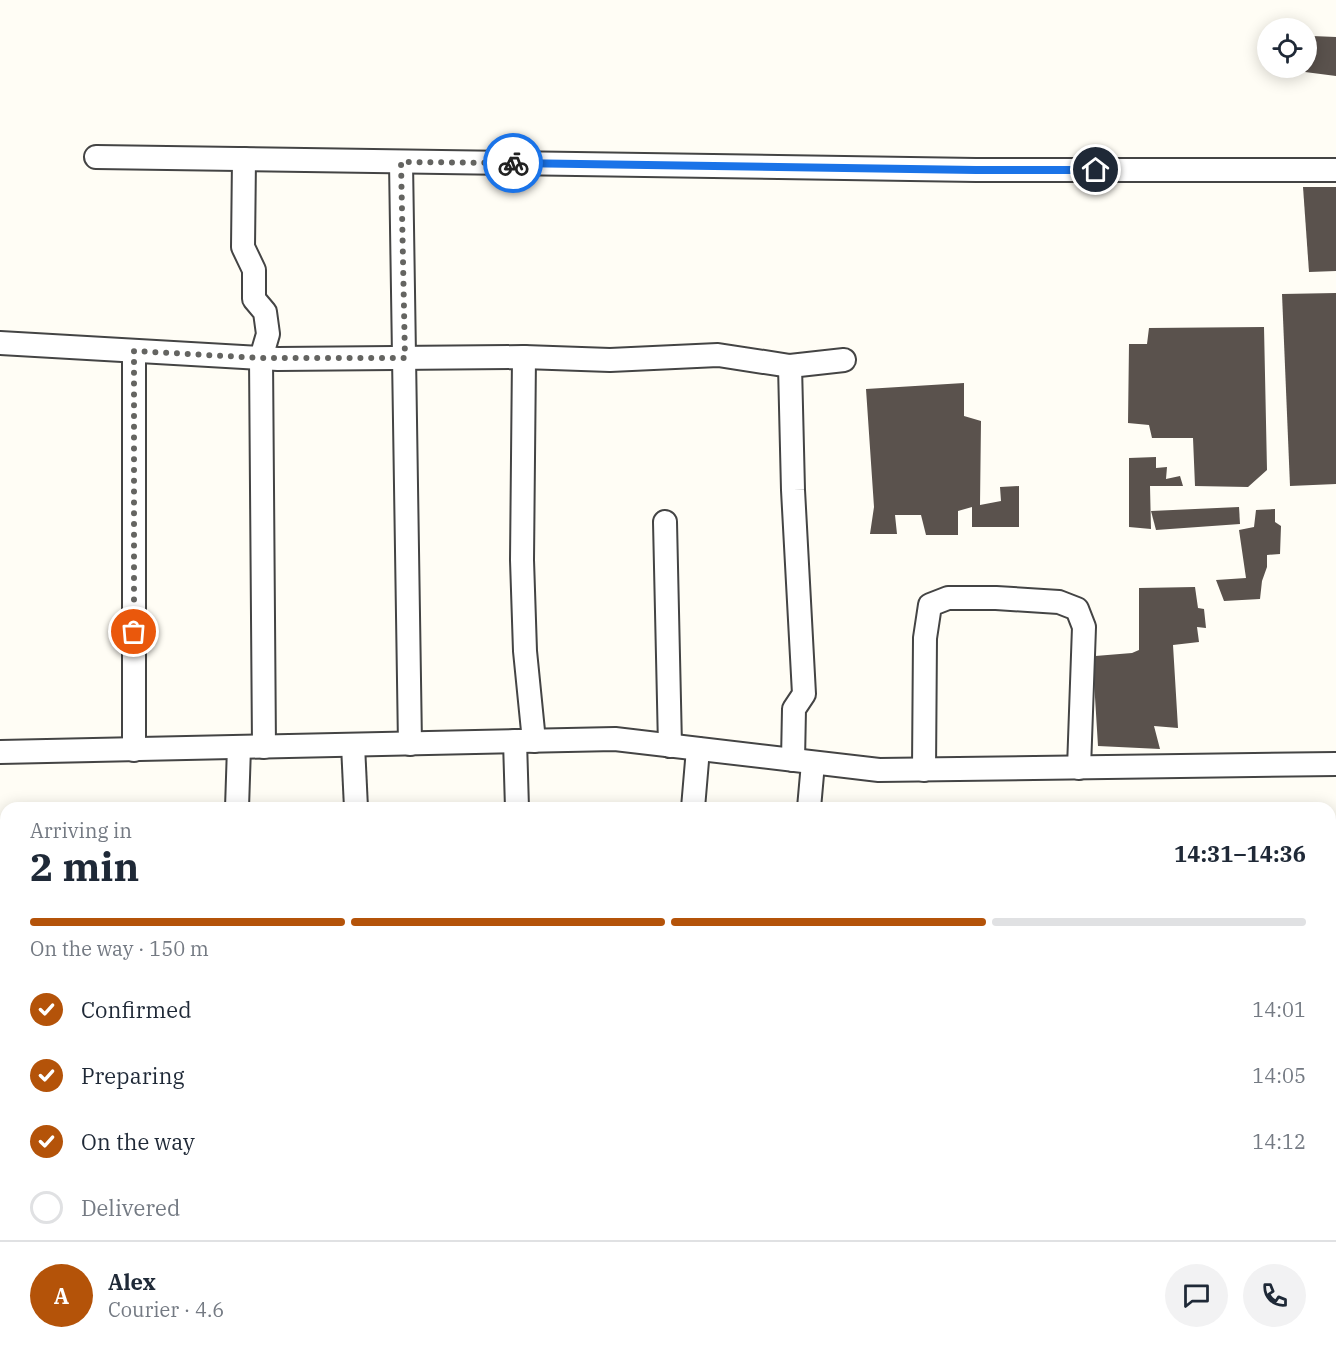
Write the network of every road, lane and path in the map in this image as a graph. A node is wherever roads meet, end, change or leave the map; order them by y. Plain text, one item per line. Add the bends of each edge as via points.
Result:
1 (96, 157) dead end
2 (244, 159) junction
3 (401, 162) junction
4 (1336, 170) edge
5 (0, 343) edge
6 (134, 351) junction
7 (524, 357) junction
8 (261, 358) junction
9 (405, 358) junction
10 (844, 360) dead end
11 (790, 366) junction
12 (665, 522) dead end
13 (525, 741) junction
14 (410, 744) junction
15 (353, 745) junction
16 (670, 746) junction
17 (240, 747) junction
18 (264, 747) junction
19 (698, 749) junction
20 (134, 750) junction
21 (0, 752) edge
22 (803, 761) junction
23 (1336, 764) edge
24 (1079, 768) junction
25 (924, 770) junction
26 (237, 802) edge
27 (356, 802) edge
28 (518, 802) edge
29 (694, 802) edge
30 (808, 802) edge

1 - 2 street
2 - 3 street
2 - 8 street via 243,247 254,270 254,299 265,312 268,334
3 - 4 street via 976,170
3 - 9 street
5 - 6 street
6 - 8 street
6 - 20 street
7 - 9 street
7 - 11 street via 610,360 718,355
7 - 13 street
8 - 9 street
8 - 18 street
9 - 14 street
10 - 11 street
11 - 22 street via 804,693 794,709
12 - 16 street
13 - 14 street
13 - 16 street via 615,739
13 - 28 street
14 - 15 street
15 - 18 street
15 - 27 street
16 - 19 street
17 - 18 street
17 - 20 street
17 - 26 street
19 - 22 street
19 - 29 street
20 - 21 street
22 - 25 street via 879,770
22 - 30 street
23 - 24 street
24 - 25 street
24 - 25 street via 1084,627 1077,609 1059,602 948,598 930,605 925,638

